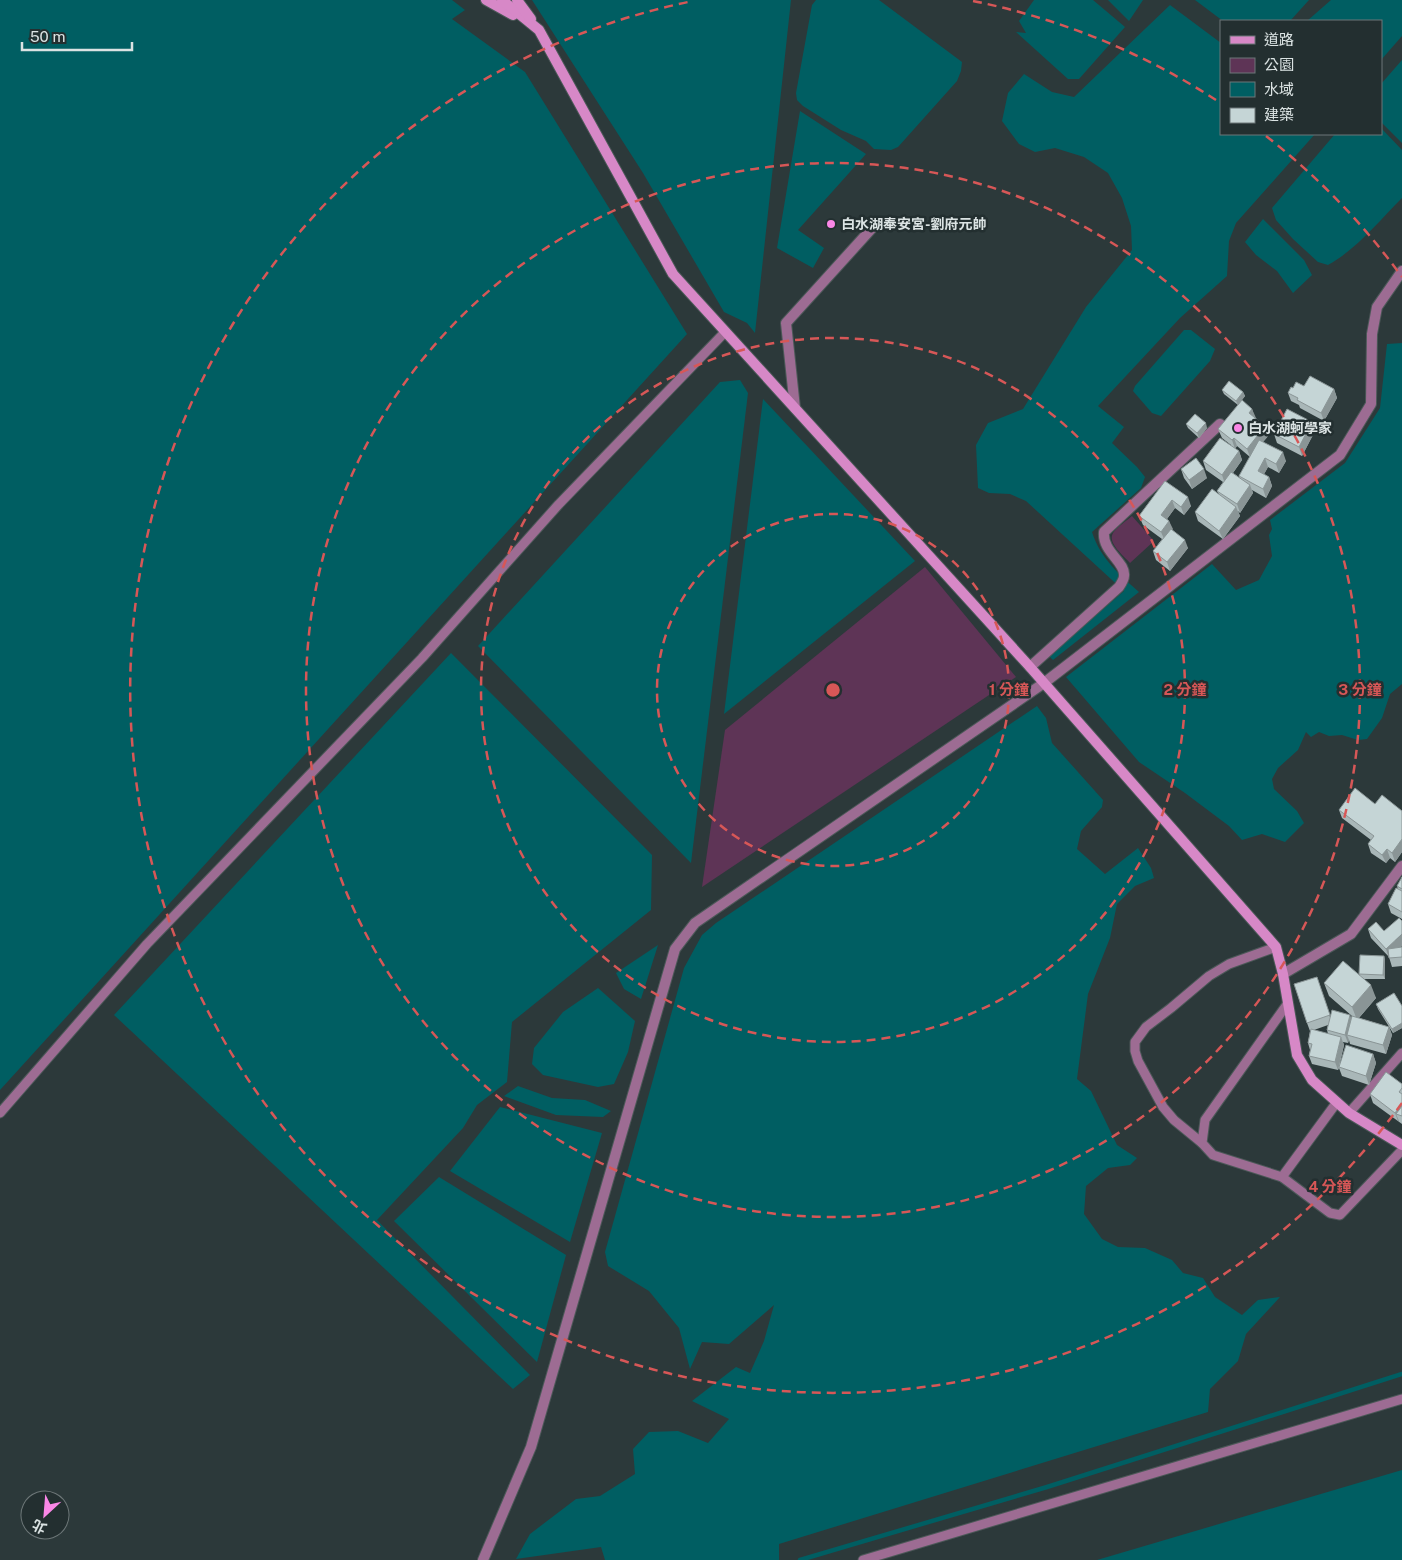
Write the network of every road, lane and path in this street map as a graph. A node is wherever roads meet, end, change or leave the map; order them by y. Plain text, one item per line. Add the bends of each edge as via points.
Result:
1 (486, 0) edge
2 (502, 0) edge
3 (517, 0) edge
4 (539, 30) junction
5 (873, 227) dead end
6 (1402, 271) edge
7 (725, 332) junction
8 (794, 408) junction
9 (1220, 424) edge
10 (1030, 667) junction
11 (1044, 683) junction
12 (1402, 866) edge
13 (1276, 947) junction
14 (1283, 974) junction
15 (1288, 1003) junction
16 (1402, 1053) edge
17 (1337, 1102) junction
18 (0, 1113) edge
19 (1349, 1113) junction
20 (1202, 1143) junction
21 (1402, 1145) edge
22 (1402, 1150) edge
23 (1282, 1177) junction
24 (1402, 1399) edge
25 (483, 1560) edge
26 (863, 1560) edge

1 - 4 street
2 - 4 street
3 - 4 street
4 - 7 street via 673,274
5 - 8 street via 786,324
6 - 11 street via 1377,307 1372,334 1372,404 1340,455
7 - 8 street
7 - 18 lane via 559,504 422,658 147,944
8 - 10 street
9 - 10 street via 1104,532 1108,550 1123,569 1124,577 1119,587
10 - 11 street
11 - 13 street
11 - 25 street via 695,923 675,949 531,1447
12 - 14 street via 1351,934
13 - 14 street
13 - 20 lane via 1229,964 1209,976 1146,1027 1135,1042 1138,1061 1163,1107
14 - 15 street
15 - 17 street via 1297,1055 1312,1080
15 - 20 lane via 1205,1120
16 - 19 lane
17 - 19 street
17 - 23 lane
19 - 21 street
20 - 23 lane via 1213,1155
22 - 23 lane via 1340,1214 1330,1213
24 - 26 lane

